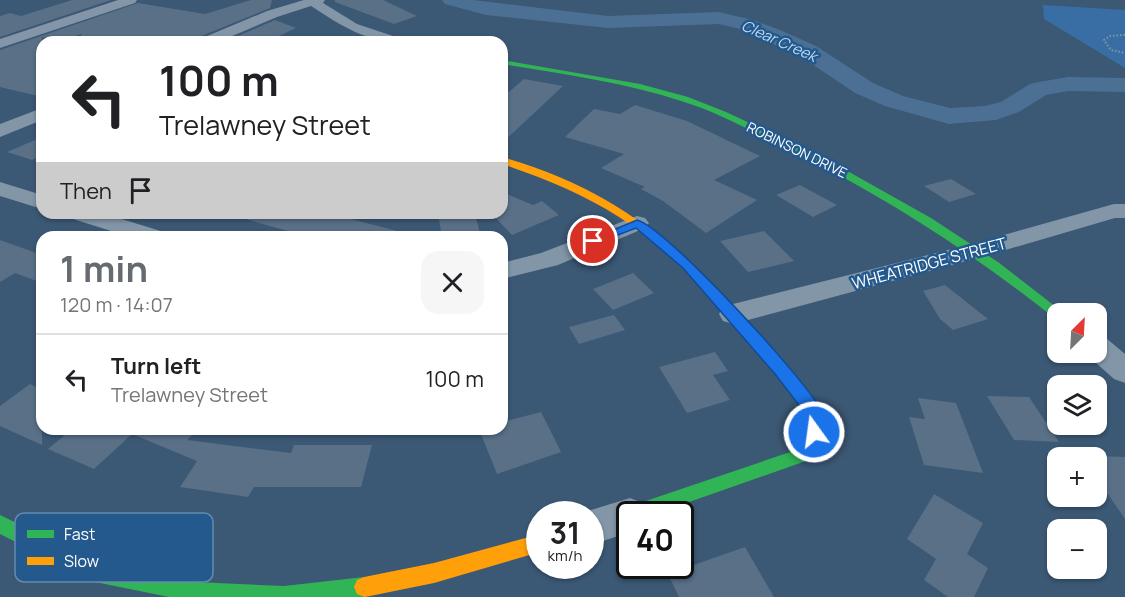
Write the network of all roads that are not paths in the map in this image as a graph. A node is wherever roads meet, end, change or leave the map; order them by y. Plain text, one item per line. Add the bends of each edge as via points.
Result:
1 (131, 0) edge
2 (314, 1) edge
3 (219, 36) edge
4 (379, 36) edge
5 (0, 44) edge
6 (508, 63) edge
7 (36, 116) edge
8 (0, 131) edge
9 (508, 162) edge
10 (0, 189) edge
11 (36, 200) edge
12 (1125, 211) edge
13 (97, 219) edge
14 (637, 223) junction
15 (136, 231) edge
16 (976, 251) junction
17 (508, 269) edge
18 (1047, 305) edge
19 (733, 314) junction
20 (1107, 355) edge
21 (1125, 371) edge
22 (671, 501) edge
23 (0, 524) edge
24 (15, 532) edge
25 (526, 547) edge
26 (145, 582) edge

1 - 5 street
2 - 3 street
2 - 4 street via 352,27
6 - 16 street, ROBINSON DRIVE via 618,82 690,100 879,191
7 - 8 street
9 - 14 street via 539,173
10 - 11 street
12 - 16 street, WHEATRIDGE STREET
13 - 15 street
14 - 17 street via 549,259
14 - 19 street via 688,265
16 - 18 street, ROBINSON DRIVE
16 - 19 street, WHEATRIDGE STREET
19 - 22 street via 814,413 814,451
20 - 21 street
23 - 24 street
25 - 26 street via 434,573 350,590 284,596 195,592

